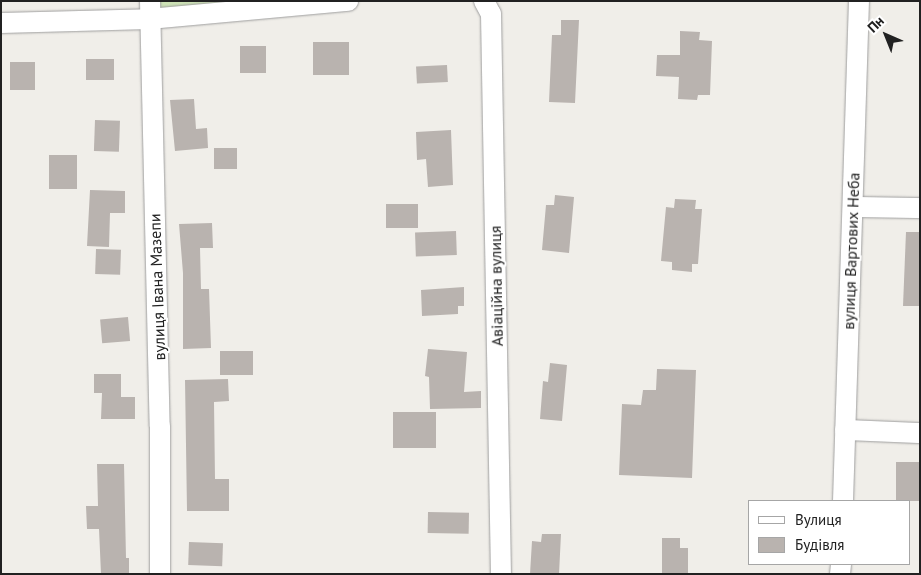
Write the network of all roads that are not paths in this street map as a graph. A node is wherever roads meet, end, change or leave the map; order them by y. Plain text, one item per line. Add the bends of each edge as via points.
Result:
1 (348, 1) edge
2 (484, 1) edge
3 (859, 1) edge
4 (149, 10) edge
5 (1, 23) edge
6 (853, 207) junction
7 (920, 208) edge
8 (845, 430) junction
9 (920, 433) edge
10 (843, 500) edge
11 (160, 574) edge
12 (501, 574) edge

1 - 4 street
2 - 12 street, Авіаційна вулиця via 492,14
3 - 6 street, вулиця Вартових Неба
4 - 5 street
4 - 11 street, вулиця Івана Мазепи via 160,426
6 - 7 street
6 - 8 street, вулиця Вартових Неба
8 - 9 street
8 - 10 street, вулиця Вартових Неба

